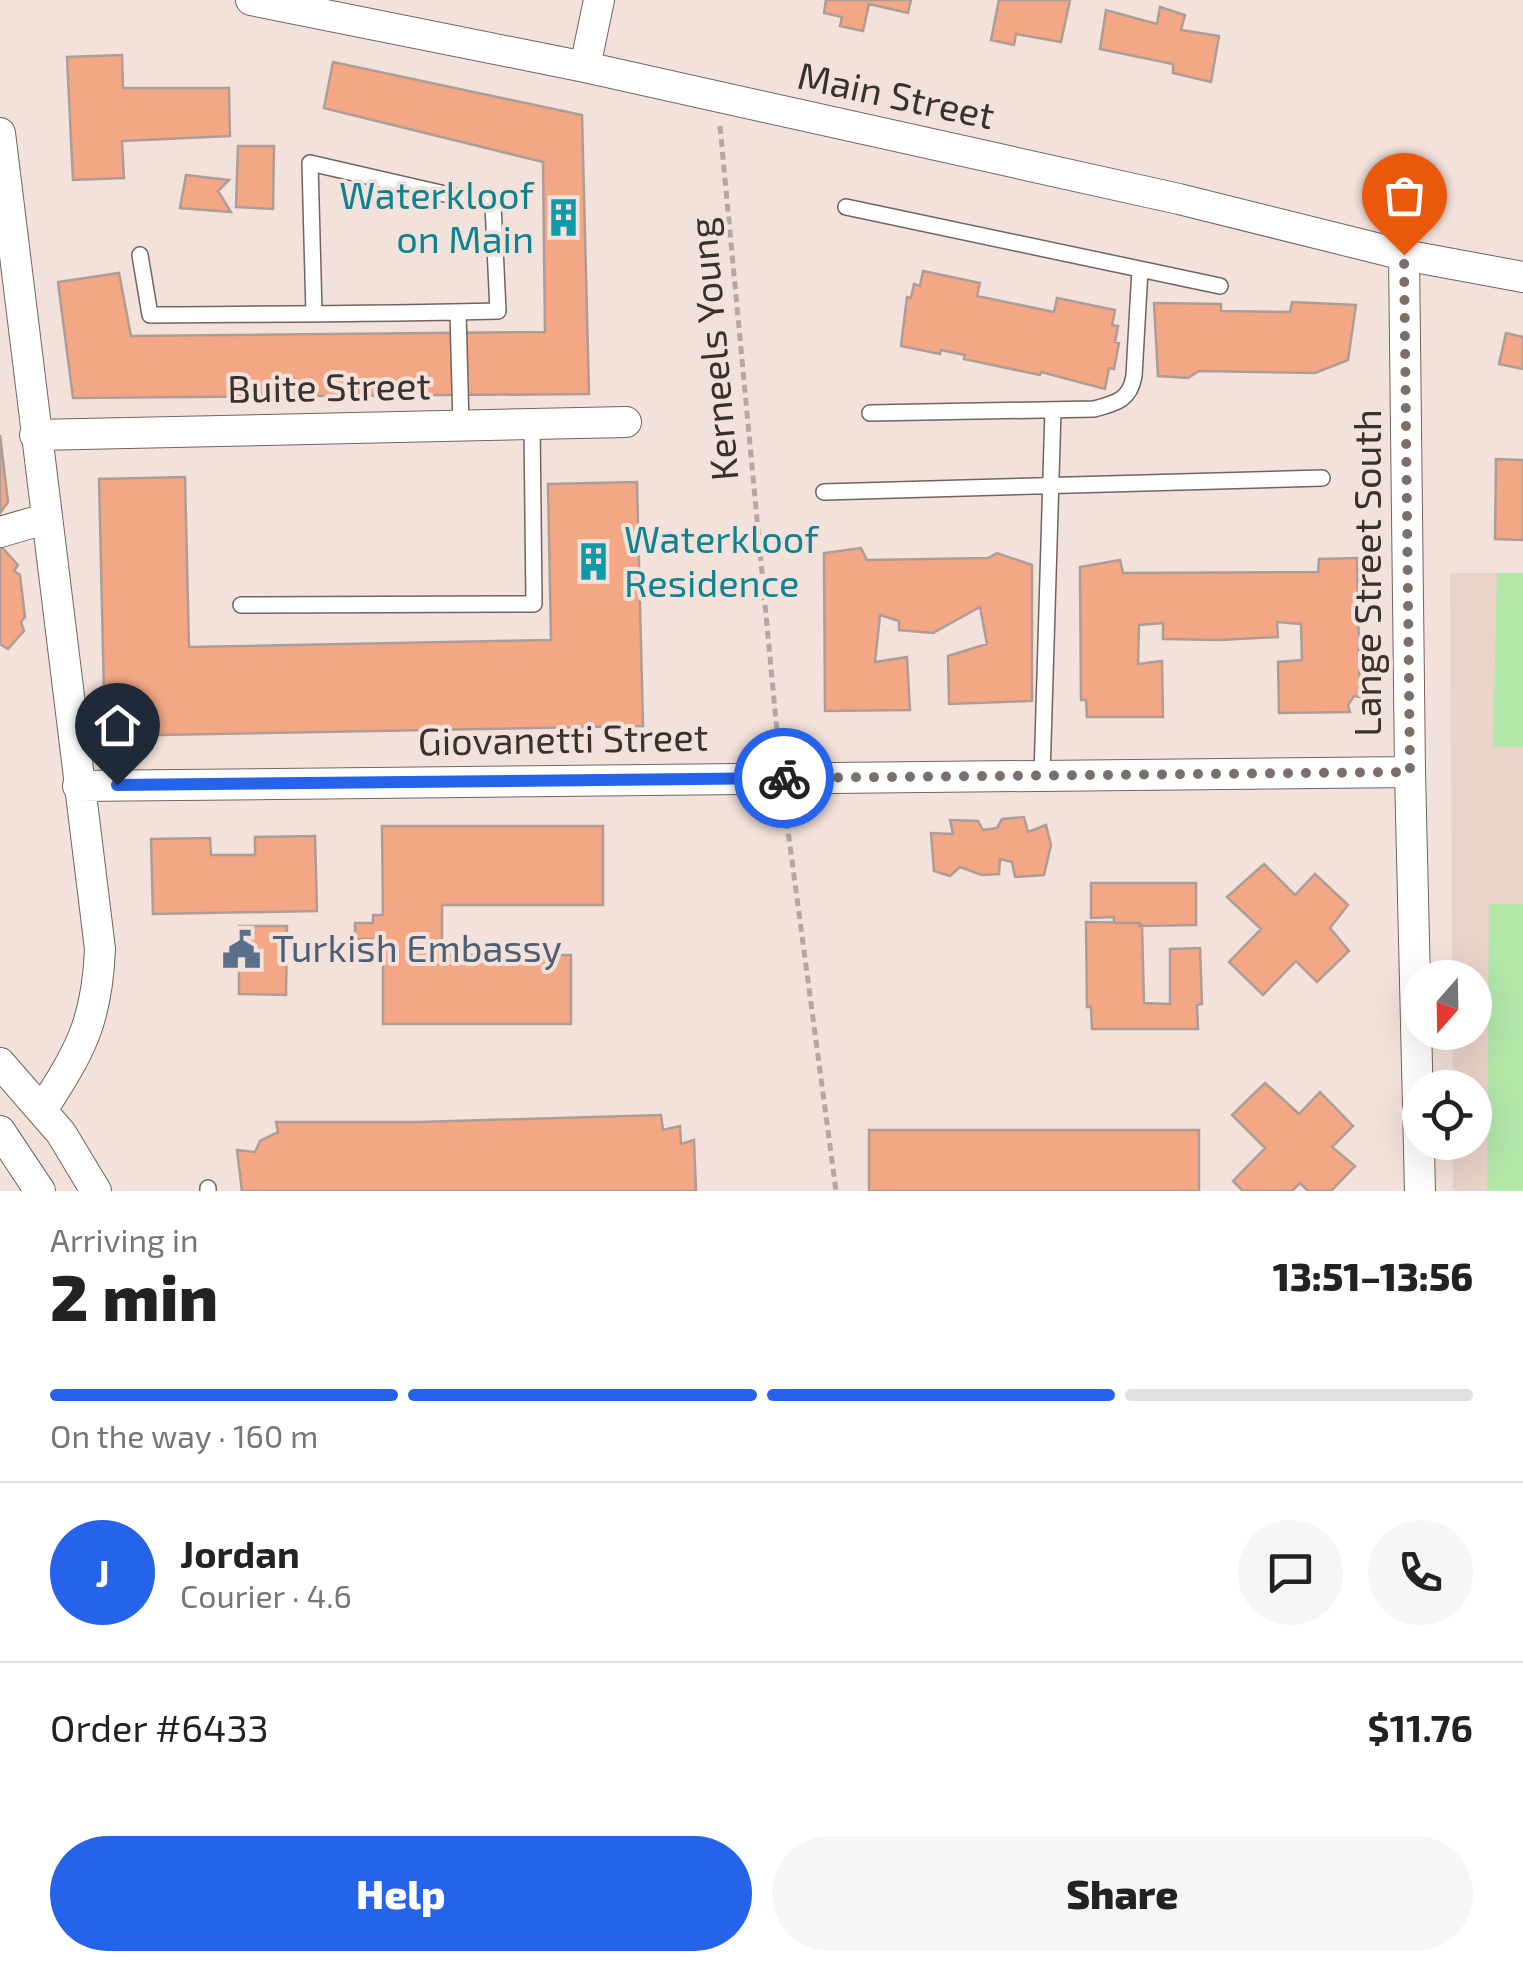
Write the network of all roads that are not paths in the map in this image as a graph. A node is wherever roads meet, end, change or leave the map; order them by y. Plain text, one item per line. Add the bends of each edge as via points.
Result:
1 (251, 0) edge
2 (599, 0) edge
3 (585, 67) junction
4 (0, 133) edge
5 (846, 207) dead end
6 (140, 255) dead end
7 (1404, 255) junction
8 (1140, 270) junction
9 (1523, 277) edge
10 (1220, 286) dead end
11 (458, 312) junction
12 (314, 314) junction
13 (1053, 410) junction
14 (870, 414) dead end
15 (626, 422) dead end
16 (532, 424) junction
17 (461, 425) junction
18 (35, 435) junction
19 (1322, 478) dead end
20 (1052, 486) junction
21 (824, 492) dead end
22 (46, 519) junction
23 (0, 532) edge
24 (241, 605) dead end
25 (1410, 772) junction
26 (1042, 776) junction
27 (78, 786) junction
28 (0, 1063) edge
29 (42, 1110) junction
30 (0, 1132) edge
31 (40, 1191) edge
32 (96, 1191) edge
33 (1420, 1191) edge

1 - 3 street, Main Street
2 - 3 street
3 - 7 street, Main Street
4 - 18 street
5 - 8 lane
6 - 12 lane via 150,315
7 - 9 street, Main Street
7 - 25 street, Lange Street South
8 - 10 lane
8 - 13 lane via 1132,389 1121,401 1094,409
11 - 12 lane
11 - 12 lane via 498,312 493,205 310,163
11 - 17 lane
13 - 14 lane
13 - 20 lane
15 - 16 street, Buite Street
16 - 17 street, Buite Street
16 - 24 lane via 534,604
17 - 18 street, Buite Street
18 - 22 street
19 - 20 lane
20 - 21 lane
20 - 26 lane
22 - 23 street
22 - 27 street
25 - 26 street, Giovanetti Street
25 - 33 street, Lange Street South
26 - 27 street, Giovanetti Street
27 - 29 street via 98,927 98,984 83,1042
28 - 29 street
29 - 32 street
30 - 31 street

